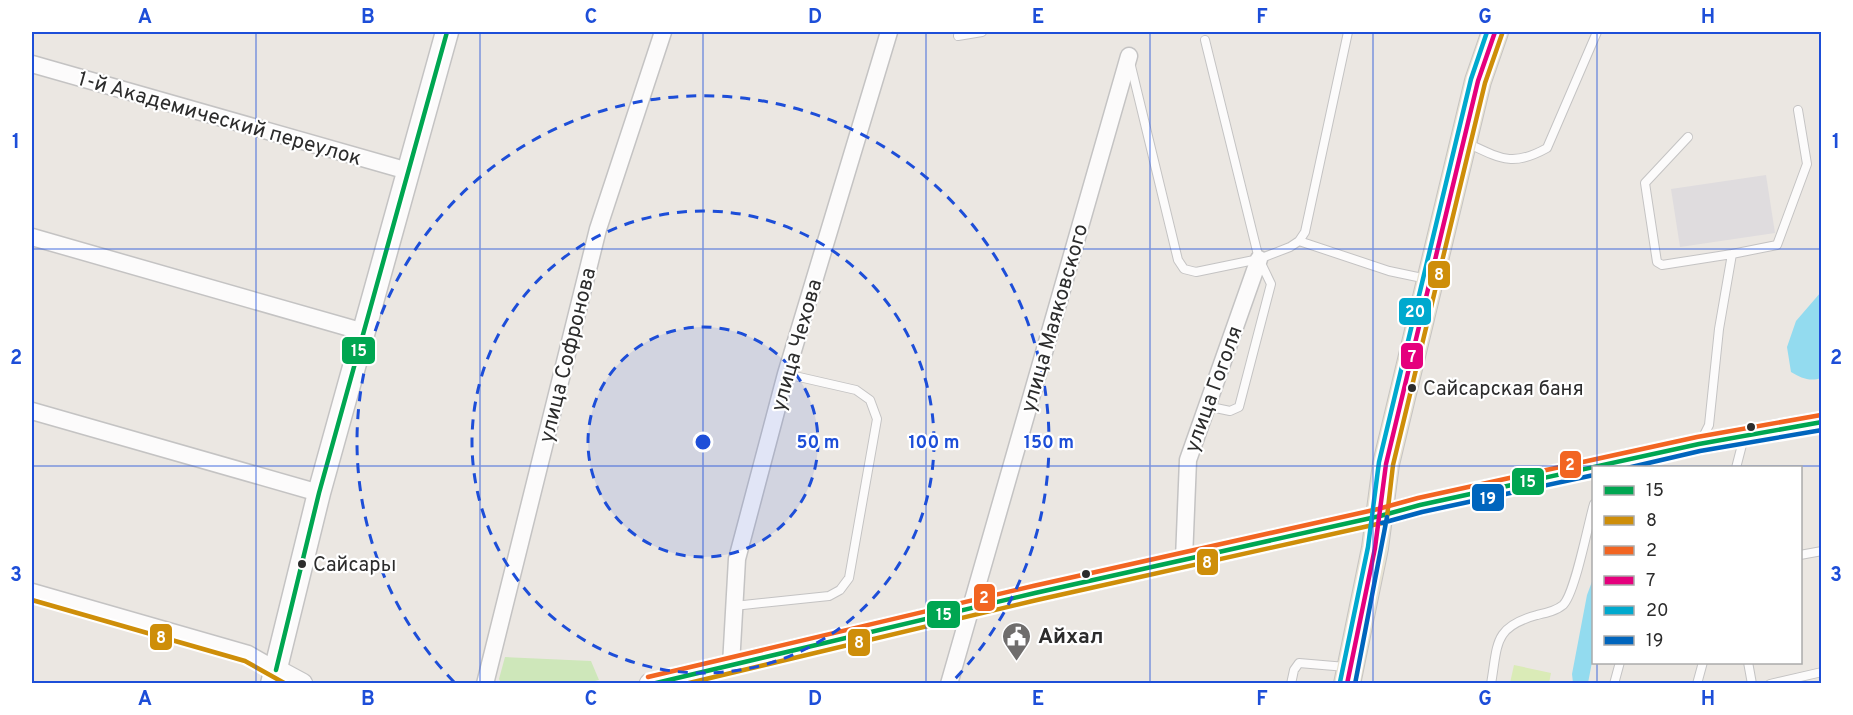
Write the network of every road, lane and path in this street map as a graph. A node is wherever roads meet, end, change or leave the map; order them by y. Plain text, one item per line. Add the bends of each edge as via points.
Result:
1 (447, 32) edge
2 (663, 32) edge
3 (889, 32) edge
4 (982, 32) edge
5 (1348, 32) edge
6 (1495, 32) edge
7 (1597, 32) edge
8 (958, 36) dead end
9 (1204, 40) dead end
10 (1129, 56) joint
11 (32, 64) edge
12 (1798, 110) dead end
13 (1688, 137) dead end
14 (1463, 141) junction
15 (408, 171) junction
16 (32, 237) edge
17 (1299, 241) junction
18 (1732, 254) junction
19 (1259, 259) junction
20 (1431, 279) junction
21 (364, 332) junction
22 (786, 374) junction
23 (1206, 406) junction
24 (32, 411) edge
25 (1821, 422) edge
26 (1744, 437) junction
27 (1699, 444) junction
28 (1601, 466) edge
29 (1737, 466) edge
30 (1592, 468) edge
31 (319, 493) junction
32 (1592, 508) edge
33 (1380, 516) junction
34 (1821, 550) edge
35 (1802, 555) edge
36 (1185, 559) junction
37 (32, 592) edge
38 (734, 606) junction
39 (970, 608) junction
40 (1620, 664) edge
41 (1703, 664) edge
42 (1748, 664) edge
43 (731, 665) junction
44 (1821, 672) edge
45 (1348, 676) edge
46 (274, 677) edge
47 (685, 680) edge
48 (302, 684) edge
49 (485, 684) edge
50 (650, 684) edge
51 (950, 684) edge
52 (1291, 684) edge
53 (1491, 684) edge
54 (1614, 684) edge
55 (1696, 684) edge
56 (1752, 684) edge
57 (1770, 684) edge

1 - 15 main road
2 - 49 street, улица Софронова via 598,230
3 - 22 street, улица Чехова
4 - 8 lane
5 - 17 lane via 1305,232
6 - 14 main road
7 - 14 lane via 1547,148 1514,161
9 - 19 lane
10 - 19 lane via 1178,260 1184,269 1196,272
10 - 39 street, улица Маяковского
11 - 15 street, 1-й Академический переулок
12 - 18 lane via 1807,164 1777,245
13 - 18 lane via 1645,183 1657,262 1662,266
14 - 20 main road
15 - 21 main road
16 - 21 street
17 - 19 lane
17 - 20 lane via 1389,271
18 - 27 lane via 1709,425
19 - 23 street, улица Гоголя
19 - 23 lane via 1271,284 1239,407 1230,411
20 - 33 main road via 1386,464
21 - 31 main road
22 - 38 street, улица Чехова via 737,559
22 - 38 lane via 856,390 870,400 877,419 849,578 829,596
23 - 36 street, улица Гоголя via 1188,460
24 - 31 street
25 - 26 street
26 - 27 street
26 - 29 lane
27 - 28 street
30 - 33 street
31 - 46 main road
32 - 53 lane via 1564,604 1506,628 1498,644
33 - 36 street
33 - 45 main road
34 - 35 lane
36 - 39 street
37 - 46 street via 248,654
38 - 43 street, улица Чехова
39 - 43 street
39 - 51 street, улица Маяковского
40 - 54 lane
41 - 55 lane
42 - 56 lane
43 - 47 street
44 - 57 lane
45 - 52 lane via 1299,663
46 - 48 street
47 - 50 street

